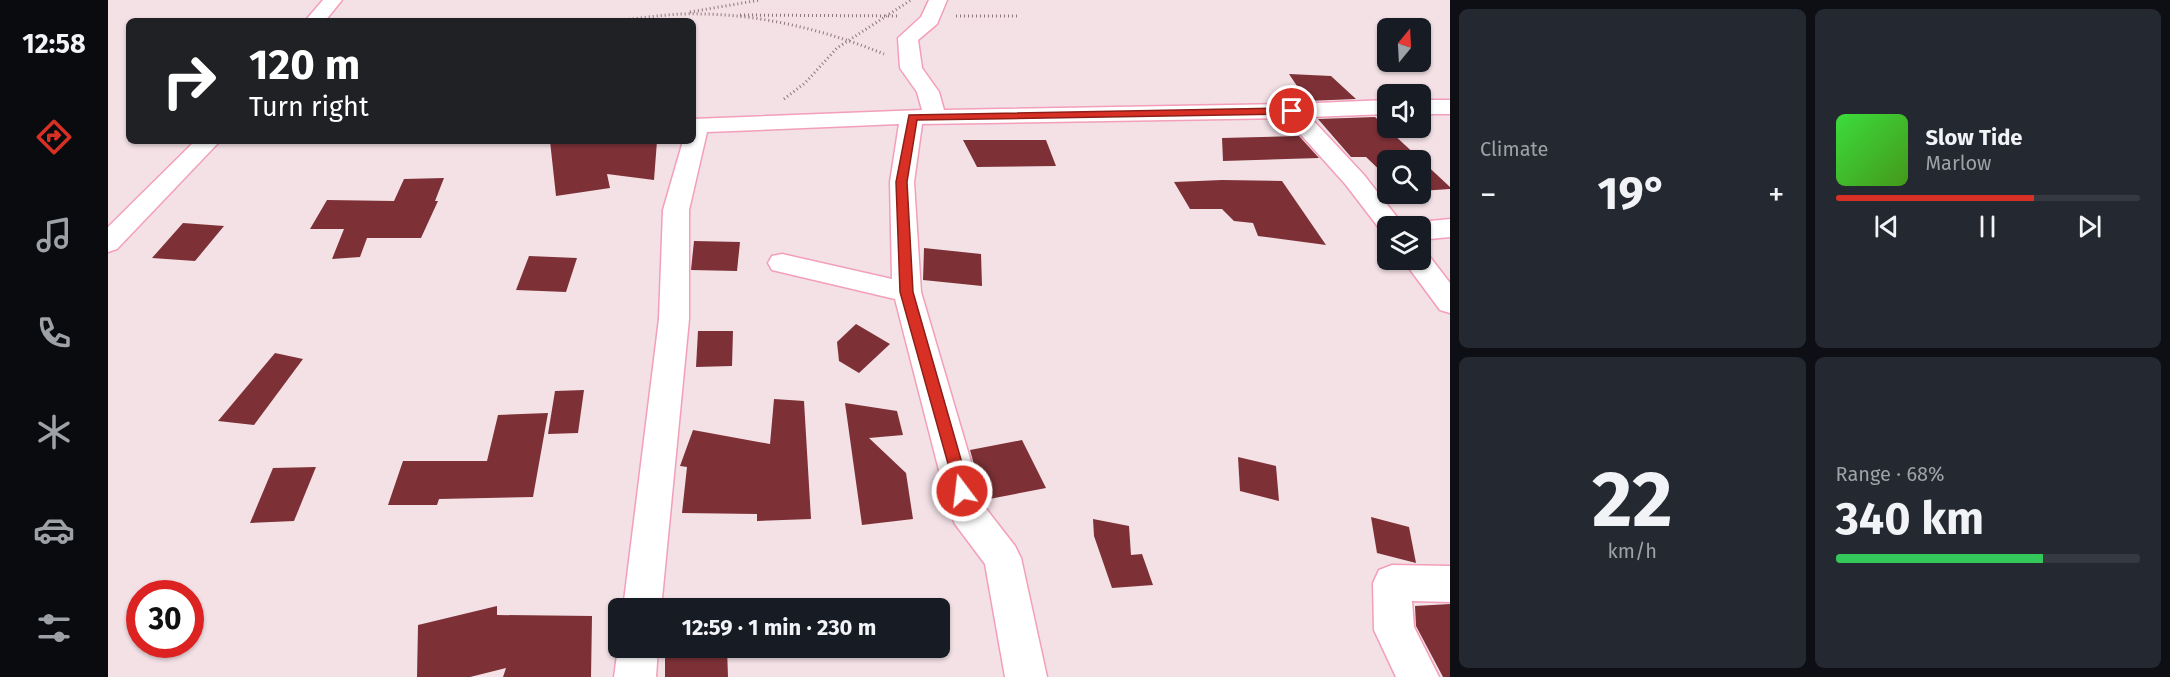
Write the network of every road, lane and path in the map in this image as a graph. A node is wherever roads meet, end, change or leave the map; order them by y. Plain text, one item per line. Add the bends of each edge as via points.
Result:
1 (333, 0) edge
2 (760, 0) edge
3 (911, 0) edge
4 (934, 9) edge
5 (680, 14) junction
6 (727, 15) junction
7 (885, 16) junction
8 (1019, 16) dead end
9 (318, 18) edge
10 (642, 18) edge
11 (850, 40) junction
12 (911, 68) junction
13 (1377, 107) edge
14 (1431, 107) edge
15 (1450, 107) edge
16 (1292, 111) junction
17 (924, 117) junction
18 (756, 123) junction
19 (696, 126) edge
20 (205, 144) edge
21 (694, 144) edge
22 (1383, 216) edge
23 (1450, 228) edge
24 (1431, 230) edge
25 (108, 243) edge
26 (782, 263) dead end
27 (1425, 270) edge
28 (907, 292) junction
29 (1450, 303) edge
30 (1450, 584) edge
31 (643, 598) edge
32 (637, 658) edge
33 (635, 677) edge
34 (1026, 677) edge
35 (1418, 677) edge

1 - 9 street
2 - 5 path
3 - 7 path
4 - 7 path
4 - 8 path
4 - 12 street via 908,38
5 - 6 path
5 - 10 path
6 - 7 path
6 - 11 path
7 - 11 path
11 - 12 path
11 - 18 path
12 - 17 street via 928,92
13 - 16 street
14 - 15 street
16 - 17 street
16 - 22 street
17 - 18 street
17 - 28 street via 902,182
18 - 19 street
20 - 25 street
21 - 31 street via 676,210 674,320
23 - 24 street
26 - 28 street
27 - 29 street
28 - 34 street via 968,513 1002,558
30 - 35 street via 1392,583 1394,630
32 - 33 street

